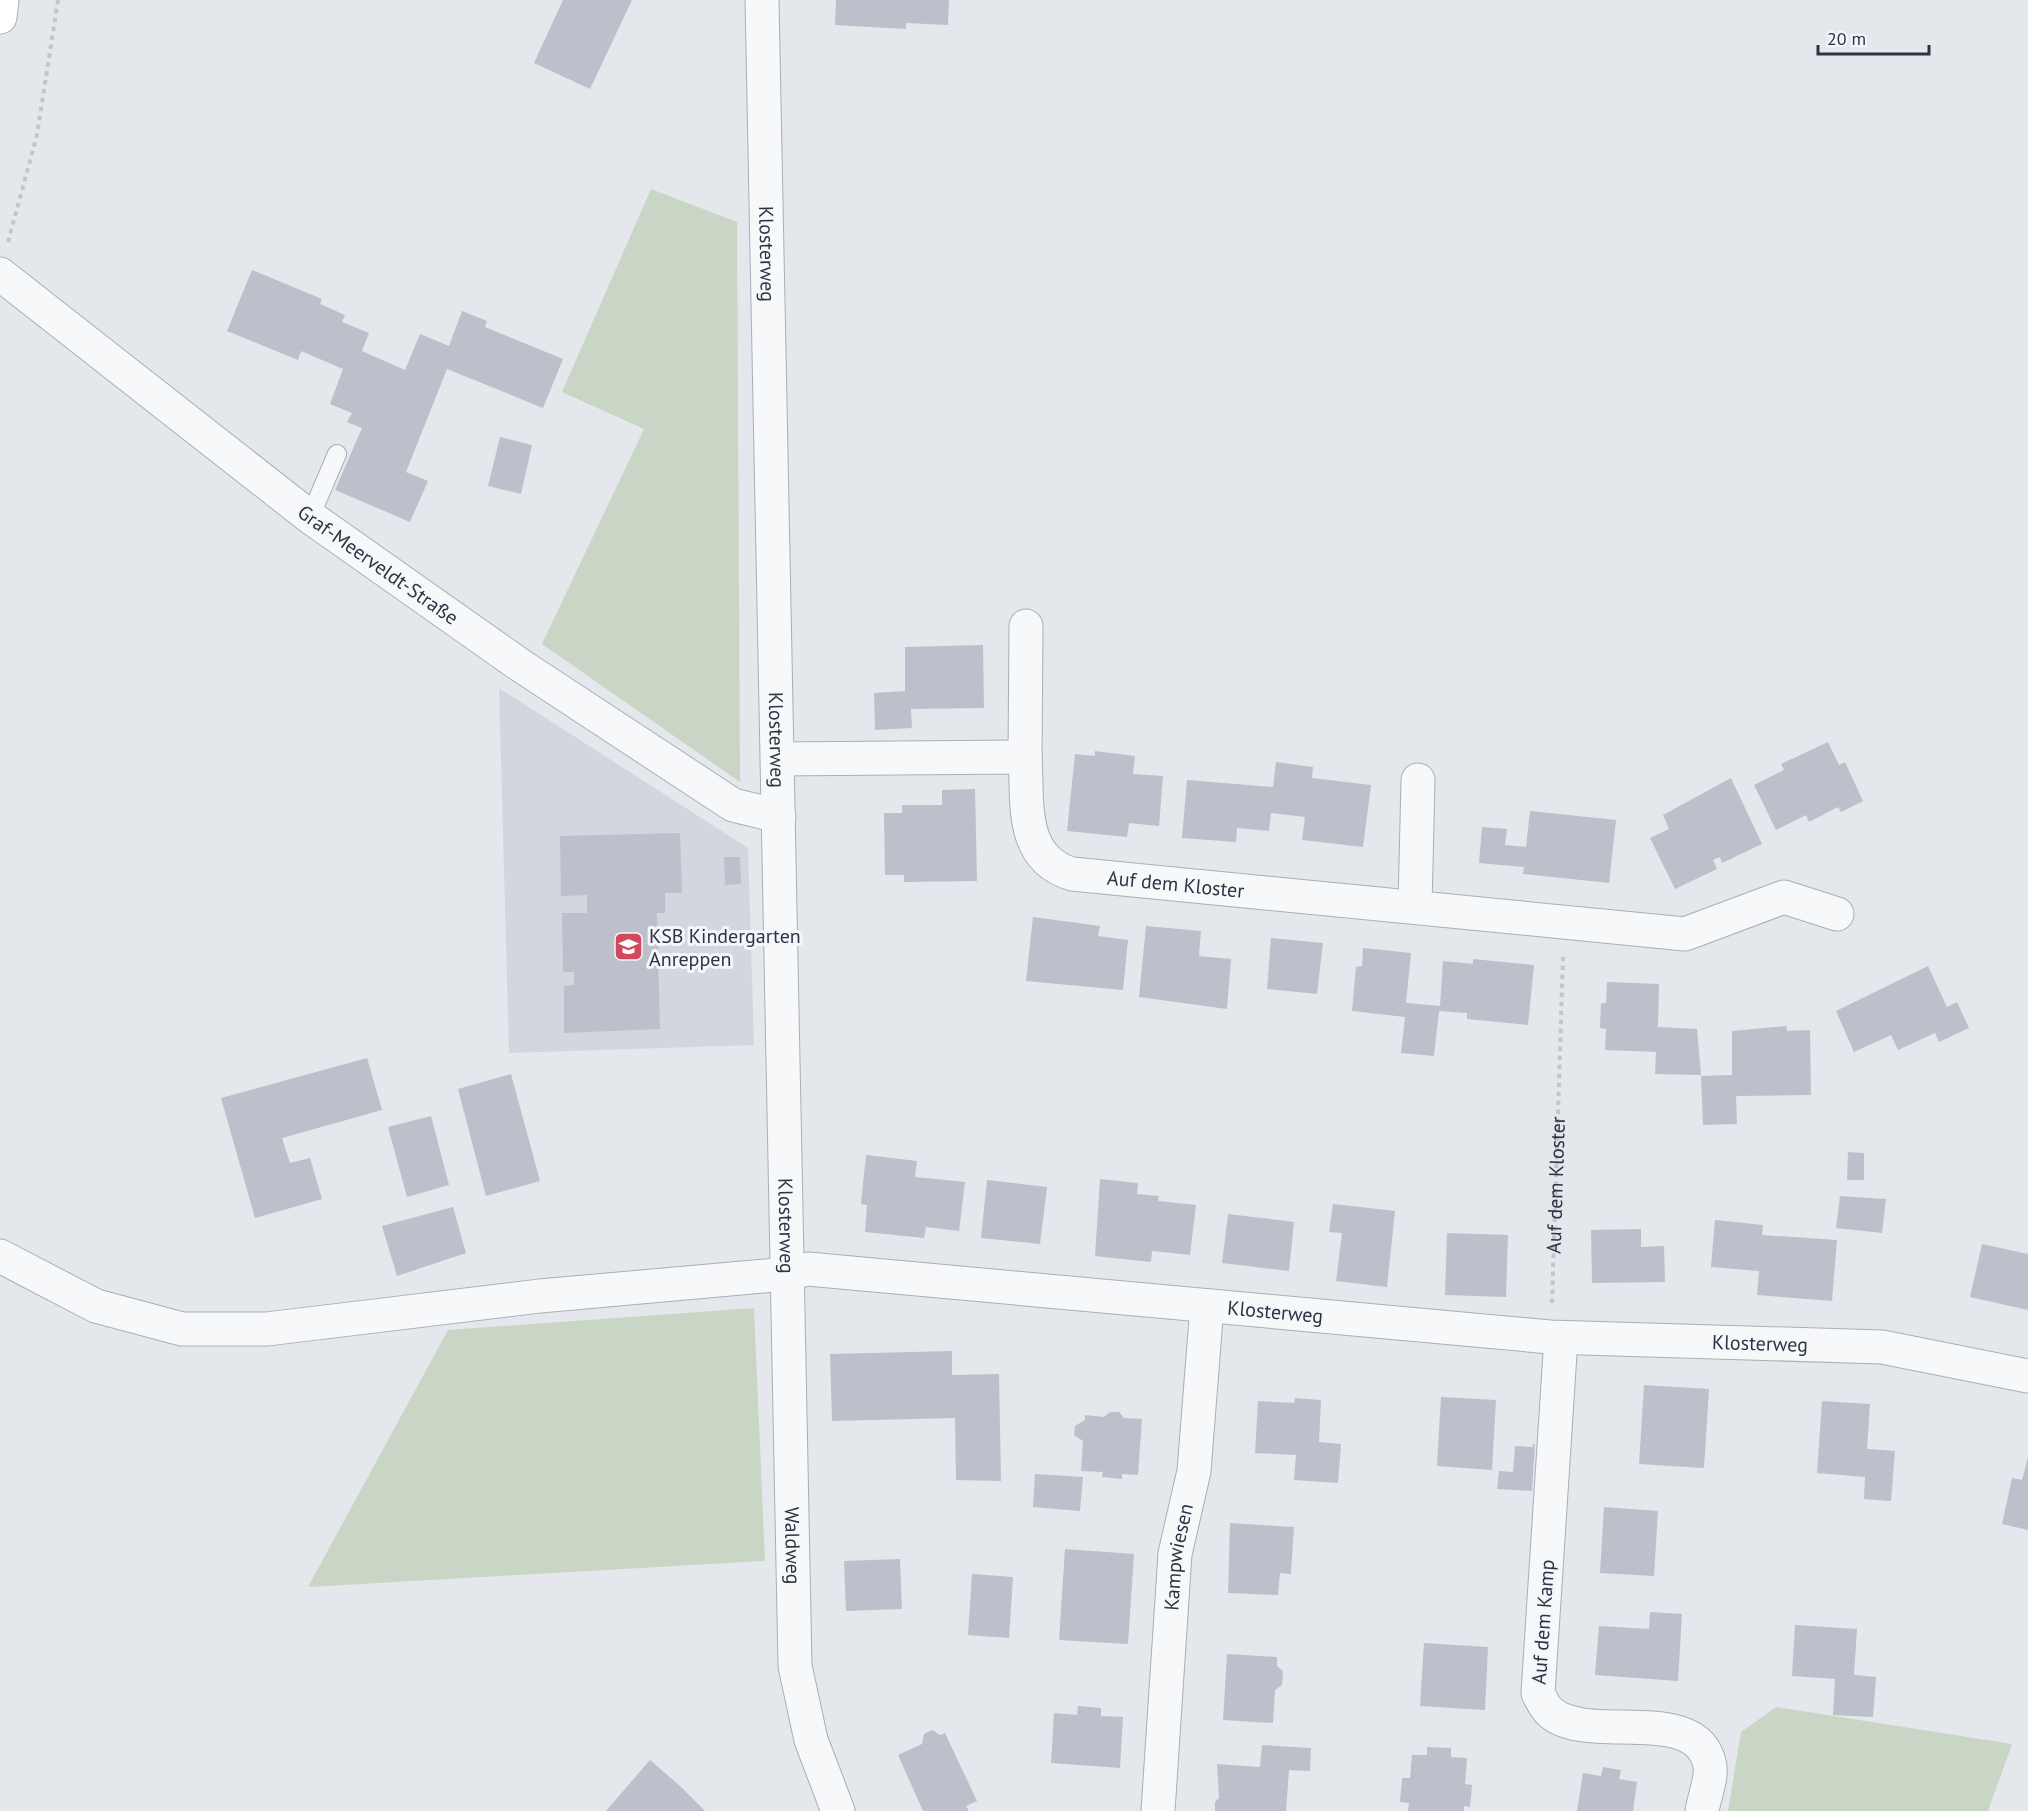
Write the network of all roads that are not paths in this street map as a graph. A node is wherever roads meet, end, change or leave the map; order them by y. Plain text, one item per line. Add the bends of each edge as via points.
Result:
1 (2, 0) edge
2 (762, 0) edge
3 (0, 16) edge
4 (3, 261) edge
5 (337, 454) dead end
6 (310, 517) junction
7 (1026, 626) dead end
8 (1025, 757) junction
9 (778, 759) junction
10 (1418, 780) dead end
11 (779, 816) junction
12 (1415, 906) junction
13 (1837, 914) dead end
14 (0, 1256) edge
15 (787, 1274) junction
16 (1207, 1306) junction
17 (1556, 1337) junction
18 (2028, 1376) edge
19 (838, 1811) edge
20 (1158, 1811) edge
21 (1702, 1811) edge

1 - 3 main road
2 - 9 street, Klosterweg
4 - 6 street, Graf-Meerveldt-Straße
5 - 6 lane
6 - 11 street, Graf-Meerveldt-Straße via 520,665 733,805
7 - 8 street, Auf dem Kloster
8 - 9 street
8 - 12 street, Auf dem Kloster via 1029,829 1049,863 1060,870
9 - 11 street, Klosterweg
10 - 12 street
11 - 15 street, Klosterweg
12 - 13 street, Auf dem Kloster via 1685,934 1784,897
14 - 15 street via 96,1306 182,1329 267,1329 540,1296
15 - 16 street, Klosterweg via 808,1269
15 - 19 street, Waldweg via 795,1666 811,1740
16 - 17 street, Klosterweg
16 - 20 street, Kampwiesen via 1194,1472 1175,1554
17 - 18 street, Klosterweg via 1882,1347
17 - 21 street, Auf dem Kamp via 1538,1693 1550,1712 1570,1722 1683,1732 1699,1744 1710,1766

